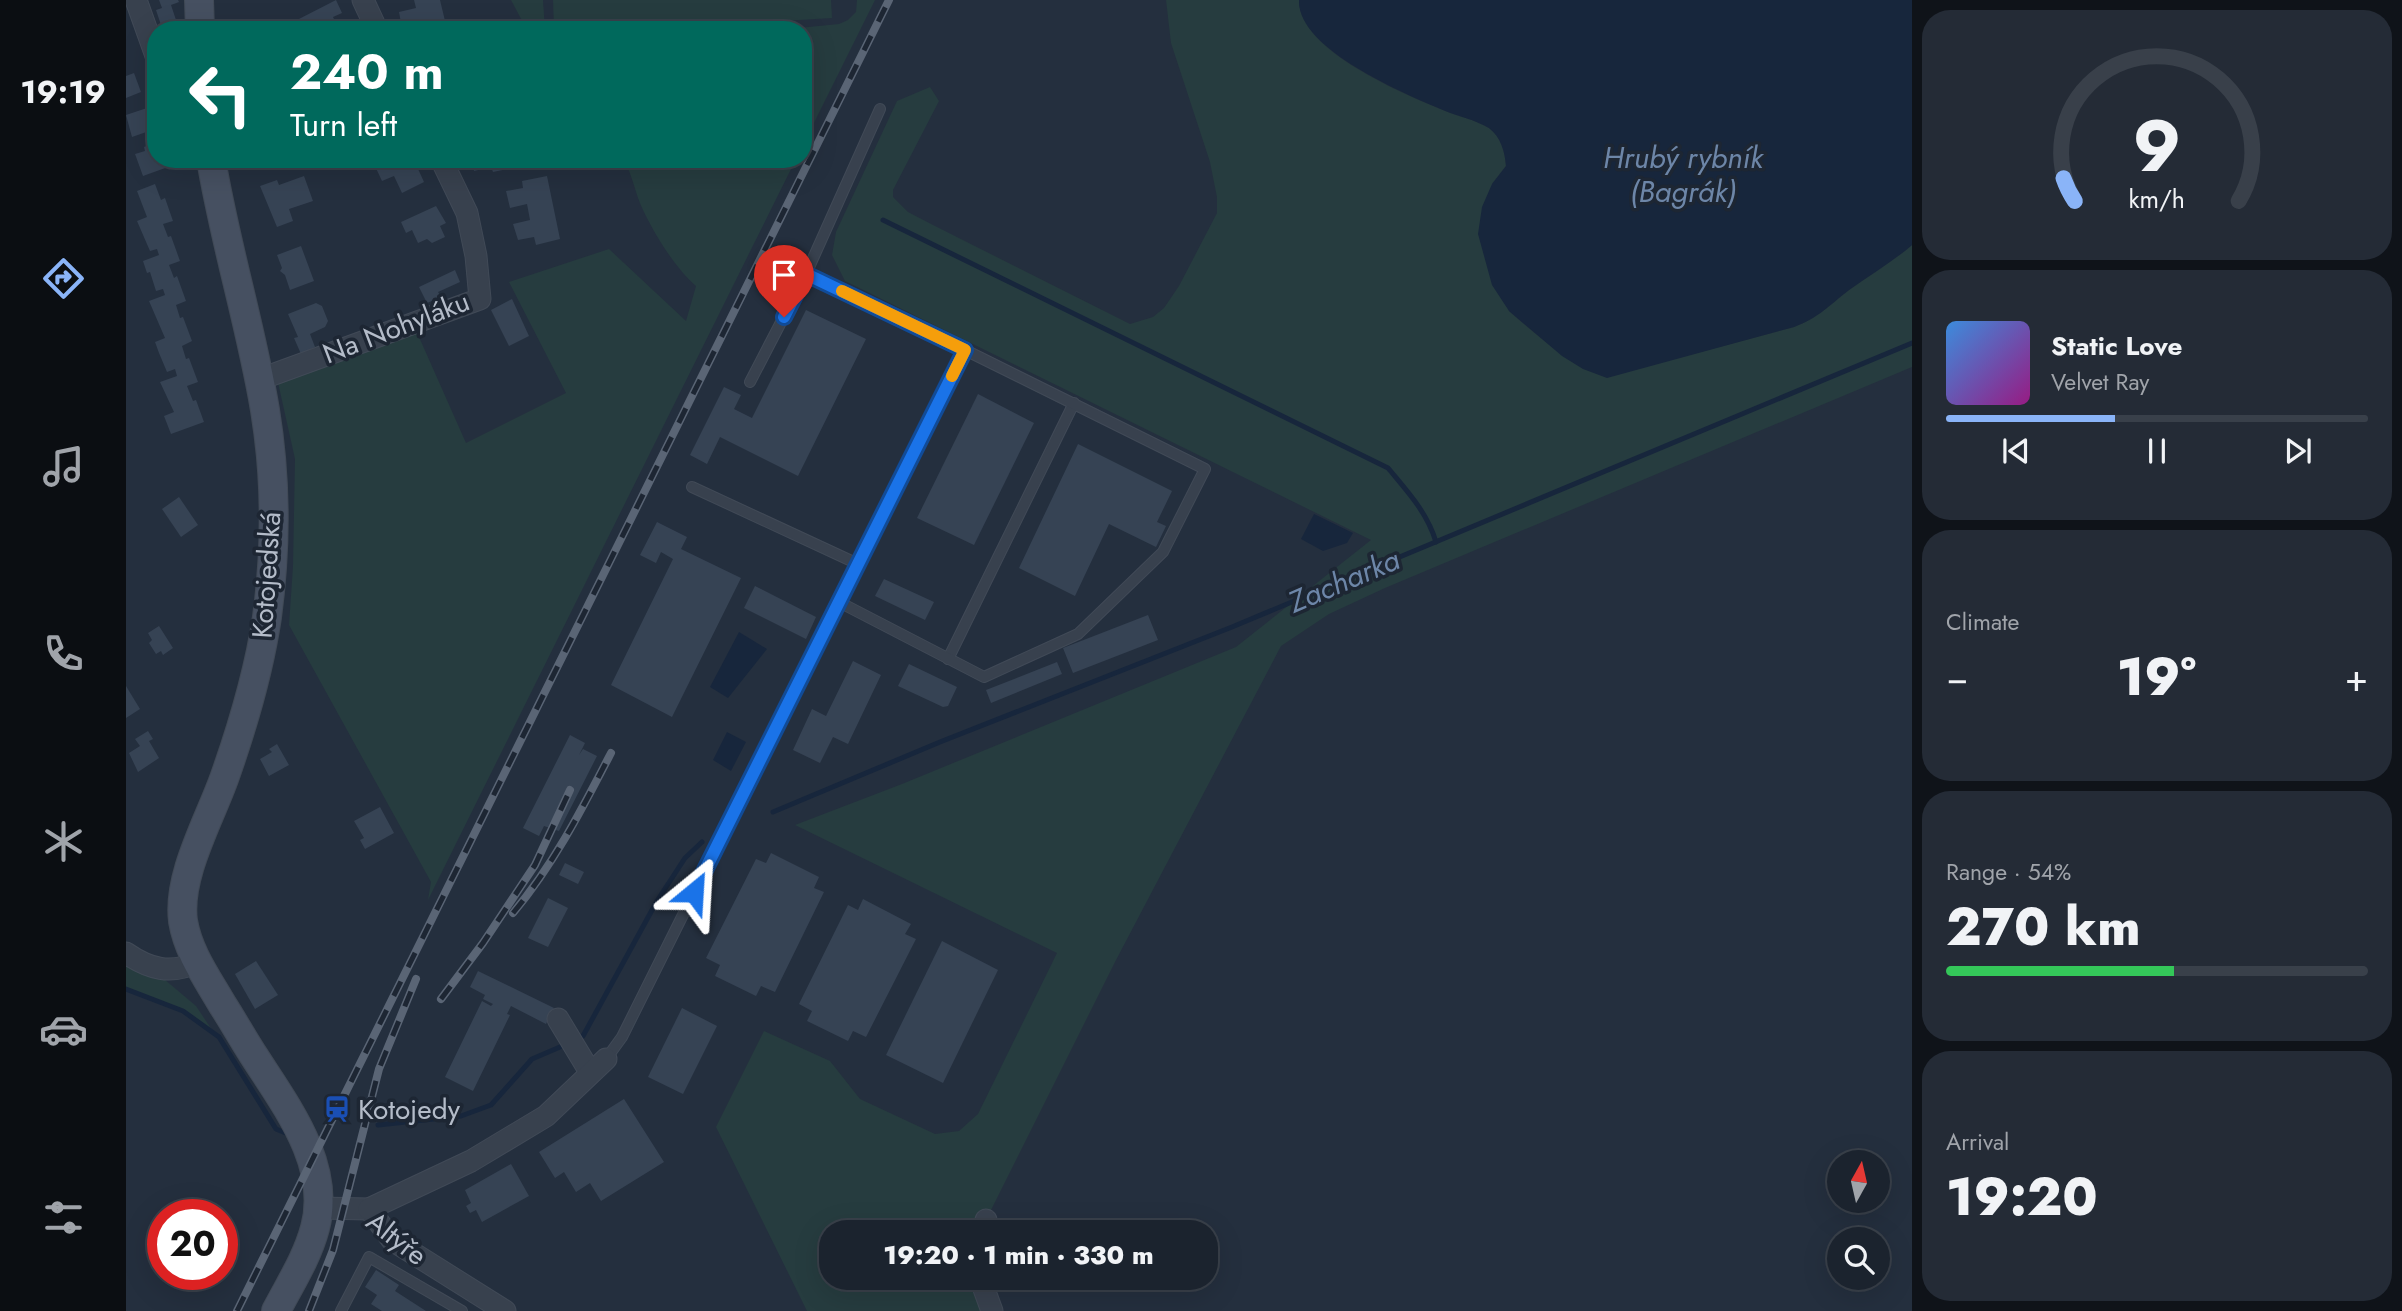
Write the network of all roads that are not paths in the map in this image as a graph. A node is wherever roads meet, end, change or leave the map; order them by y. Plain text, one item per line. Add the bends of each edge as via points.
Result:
1 (136, 0) edge
2 (199, 0) edge
3 (363, 0) edge
4 (200, 21) edge
5 (373, 21) edge
6 (147, 31) edge
7 (880, 109) dead end
8 (213, 168) edge
9 (445, 168) edge
10 (806, 274) junction
11 (965, 350) junction
12 (258, 380) junction
13 (750, 382) dead end
14 (1074, 403) junction
15 (692, 487) dead end
16 (858, 565) junction
17 (839, 602) junction
18 (948, 659) junction
19 (126, 953) edge
20 (203, 971) junction
21 (558, 1019) dead end
22 (598, 1065) junction
23 (319, 1208) junction
24 (369, 1209) junction
25 (984, 1290) edge
26 (276, 1311) edge
27 (341, 1311) edge
28 (462, 1311) edge
29 (505, 1311) edge
30 (992, 1311) edge

1 - 6 street
2 - 4 main road
3 - 5 street
7 - 10 lane
8 - 12 main road, Kotojedská
9 - 12 street, Na Nohyláku via 467,214 480,299
10 - 11 lane
10 - 13 lane
11 - 14 lane
11 - 16 lane
12 - 20 main road, Kotojedská via 270,469 270,590 246,710 184,891 184,926
14 - 18 lane
14 - 18 lane via 1205,469 1163,552 1078,634 984,677
15 - 16 lane
16 - 17 lane
17 - 18 lane
17 - 22 lane via 622,1037
19 - 20 street via 161,970
20 - 23 main road, Kotojedská via 301,1136 316,1174
21 - 22 street
22 - 24 street via 546,1116 471,1161
23 - 24 street, Altýře
23 - 26 main road, Kotojedská via 310,1244
24 - 29 street, Altýře via 392,1240
25 - 30 street
27 - 28 lane via 369,1258

